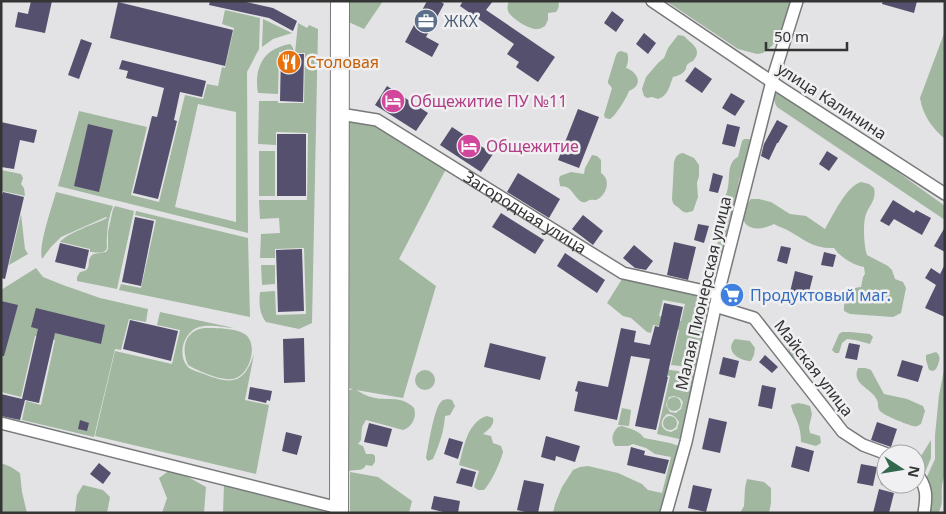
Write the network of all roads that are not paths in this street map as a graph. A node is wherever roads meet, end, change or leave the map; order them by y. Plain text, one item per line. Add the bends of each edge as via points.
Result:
1 (340, 1) edge
2 (652, 1) edge
3 (797, 1) edge
4 (772, 81) junction
5 (340, 114) junction
6 (945, 194) edge
7 (718, 294) junction
8 (715, 306) junction
9 (1, 424) edge
10 (876, 450) edge
11 (926, 494) edge
12 (339, 510) edge
13 (666, 513) edge
14 (924, 513) edge

1 - 5 highway
2 - 4 street, улица Калинина
3 - 4 street, Малая Пионерская улица
4 - 6 street, улица Калинина
4 - 7 street, Малая Пионерская улица
5 - 7 street, Загородная улица via 377,120 623,273
5 - 12 highway
7 - 8 street, Малая Пионерская улица
8 - 10 street, Майская улица via 754,318 843,432
8 - 13 street, Малая Пионерская улица via 686,442
9 - 12 street
11 - 14 street

